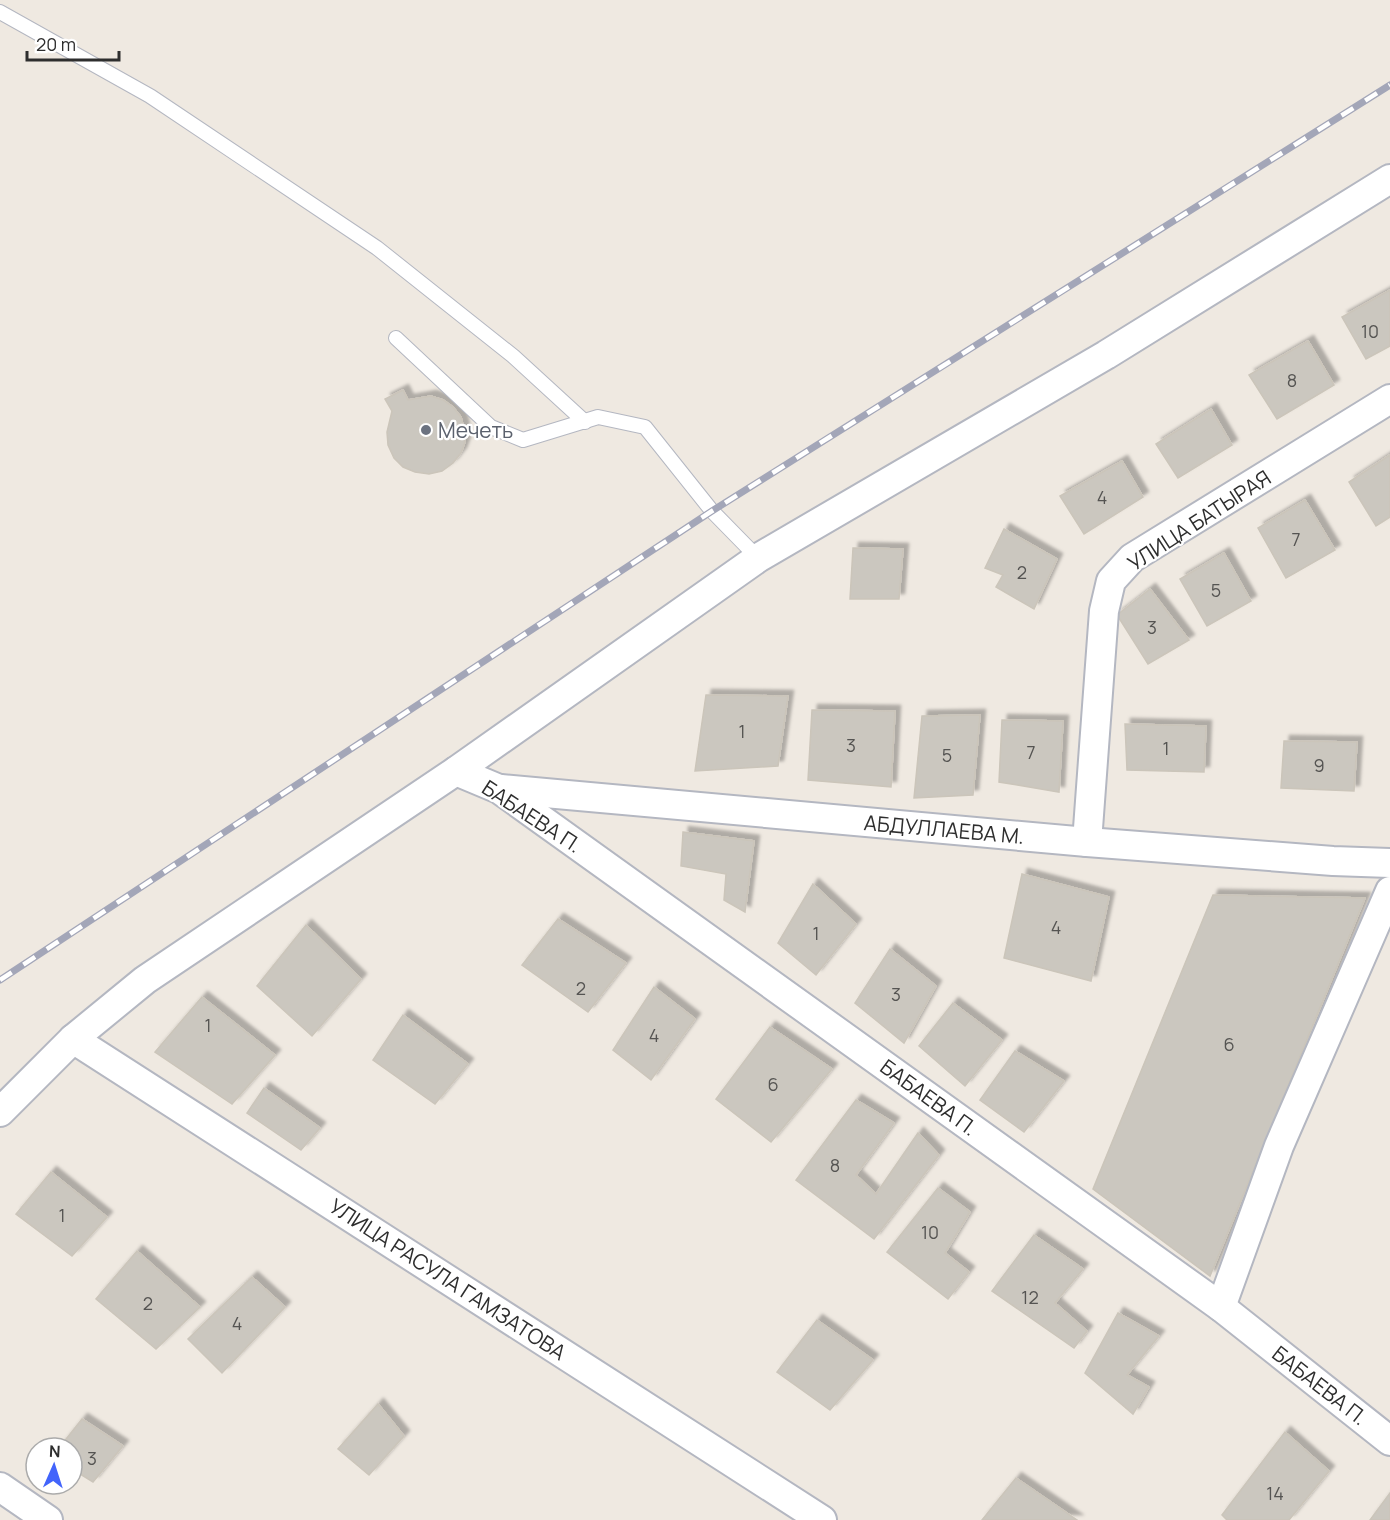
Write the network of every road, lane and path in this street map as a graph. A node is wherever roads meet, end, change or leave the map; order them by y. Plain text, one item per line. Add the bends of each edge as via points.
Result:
1 (0, 12) edge
2 (1390, 179) edge
3 (396, 338) dead end
4 (1390, 399) edge
5 (585, 422) junction
6 (758, 558) junction
7 (456, 771) junction
8 (499, 789) junction
9 (1087, 842) junction
10 (1390, 863) edge
11 (1390, 891) edge
12 (73, 1039) junction
13 (0, 1112) edge
14 (1221, 1307) junction
15 (1390, 1440) edge
16 (0, 1487) edge
17 (48, 1520) edge
18 (822, 1520) edge

1 - 5 lane via 150,96 377,248 513,356
2 - 6 street via 1106,355
3 - 5 lane via 490,427 523,440
4 - 9 street, УЛИЦА БАТЫРАЯ via 1132,558 1111,581 1104,611
5 - 6 lane via 598,417 645,427 712,511
6 - 7 street
7 - 8 street, БАБАЕВА П.
7 - 12 street via 145,980
8 - 9 street, АБДУЛЛАЕВА М.
8 - 14 street, БАБАЕВА П.
9 - 10 street, АБДУЛЛАЕВА М.
11 - 14 street via 1279,1146
12 - 13 street
12 - 18 street, УЛИЦА РАСУЛА ГАМЗАТОВА
14 - 15 street, БАБАЕВА П.
16 - 17 street

